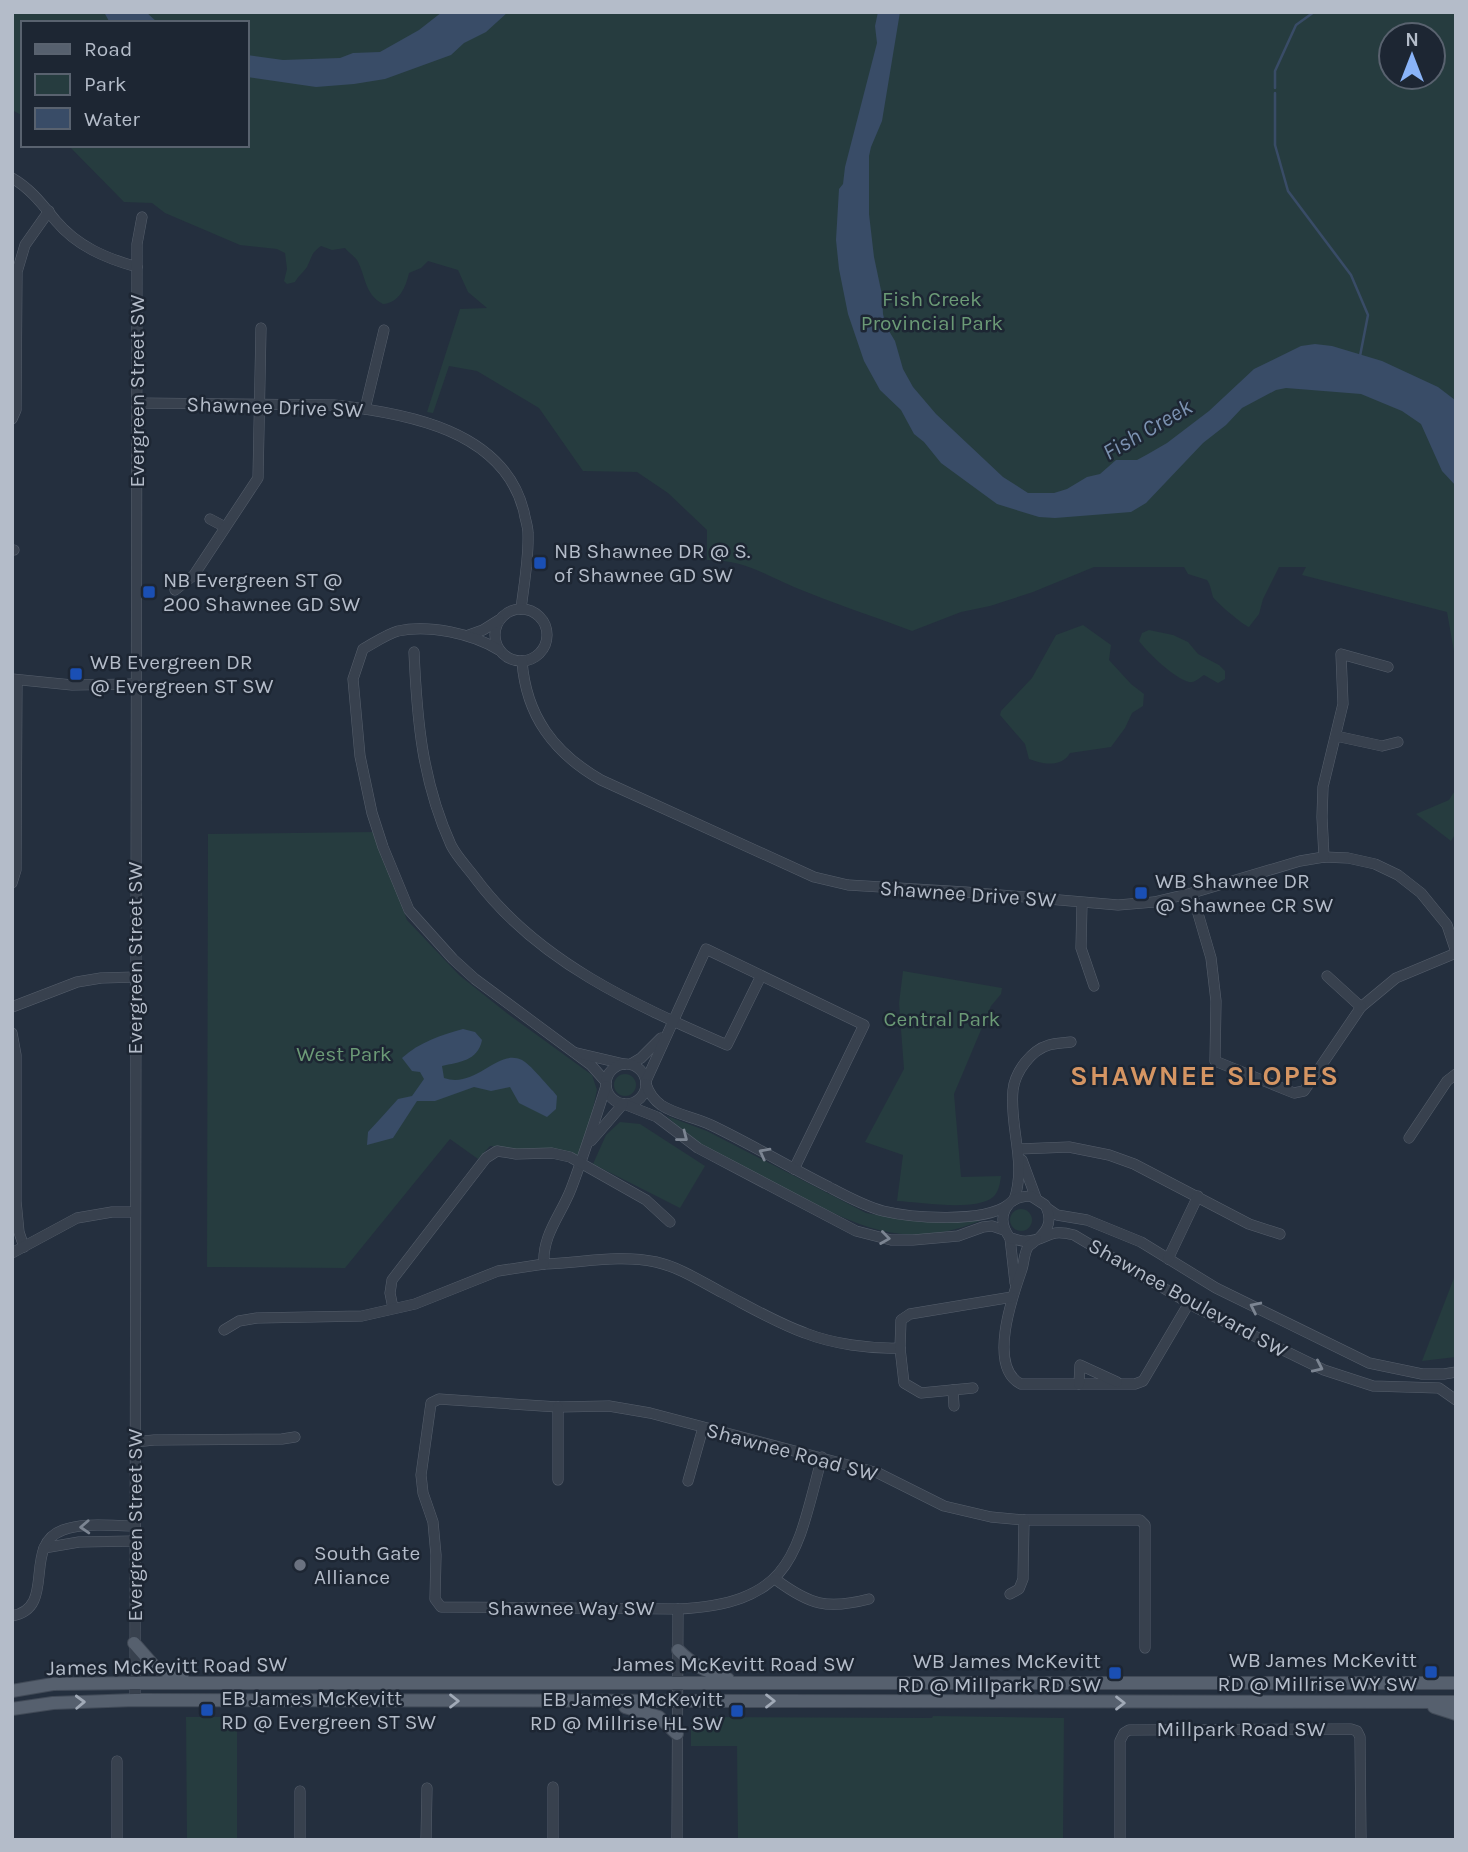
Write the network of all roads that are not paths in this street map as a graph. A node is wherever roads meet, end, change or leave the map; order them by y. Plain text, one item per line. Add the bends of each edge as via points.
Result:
1 (12, 177) edge
2 (49, 211) junction
3 (142, 216) dead end
4 (137, 267) junction
5 (261, 328) dead end
6 (384, 330) dead end
7 (136, 403) junction
8 (259, 406) junction
9 (365, 409) junction
10 (12, 419) edge
11 (211, 519) dead end
12 (225, 527) junction
13 (175, 590) dead end
14 (521, 609) junction
15 (499, 620) junction
16 (468, 635) junction
17 (499, 650) junction
18 (414, 652) dead end
19 (522, 661) junction
20 (1388, 667) dead end
21 (14, 679) edge
22 (136, 684) junction
23 (1336, 736) junction
24 (1398, 742) dead end
25 (14, 788) edge
26 (1325, 857) junction
27 (12, 883) edge
28 (1192, 893) junction
29 (1082, 903) junction
30 (1456, 953) edge
31 (136, 976) junction
32 (761, 976) junction
33 (1327, 976) dead end
34 (1094, 986) dead end
35 (12, 1007) edge
36 (1361, 1007) junction
37 (670, 1025) junction
38 (12, 1033) edge
39 (1071, 1042) dead end
40 (574, 1052) junction
41 (628, 1064) junction
42 (1456, 1074) edge
43 (646, 1082) junction
44 (606, 1084) junction
45 (624, 1104) junction
46 (1409, 1138) dead end
47 (588, 1144) junction
48 (1019, 1149) junction
49 (580, 1161) junction
50 (794, 1169) junction
51 (1198, 1196) junction
52 (1013, 1201) junction
53 (1040, 1202) junction
54 (135, 1212) junction
55 (670, 1223) dead end
56 (1007, 1234) junction
57 (1280, 1234) dead end
58 (1039, 1238) junction
59 (24, 1247) junction
60 (12, 1252) edge
61 (1168, 1259) junction
62 (544, 1264) junction
63 (1014, 1292) junction
64 (1189, 1303) junction
65 (393, 1308) junction
66 (224, 1330) dead end
67 (900, 1348) junction
68 (1456, 1371) edge
69 (1079, 1384) junction
70 (1122, 1384) junction
71 (973, 1388) dead end
72 (953, 1390) junction
73 (1456, 1400) edge
74 (435, 1401) joint
75 (954, 1406) dead end
76 (558, 1407) junction
77 (703, 1428) junction
78 (295, 1437) dead end
79 (135, 1442) junction
80 (822, 1457) junction
81 (558, 1480) dead end
82 (688, 1481) dead end
83 (1024, 1520) junction
84 (135, 1526) junction
85 (135, 1541) junction
86 (44, 1548) junction
87 (775, 1579) junction
88 (1010, 1594) dead end
89 (869, 1599) dead end
90 (678, 1609) junction
91 (12, 1616) edge
92 (134, 1643) junction
93 (1145, 1648) dead end
94 (678, 1650) junction
95 (134, 1683) junction
96 (197, 1683) junction
97 (677, 1683) junction
98 (738, 1683) junction
99 (1456, 1683) edge
100 (12, 1691) edge
101 (135, 1700) junction
102 (677, 1701) junction
103 (594, 1702) junction
104 (1456, 1702) edge
105 (1424, 1704) junction
106 (12, 1709) edge
107 (1456, 1714) edge
108 (677, 1734) junction
109 (117, 1761) dead end
110 (553, 1787) dead end
111 (426, 1788) dead end
112 (300, 1791) dead end
113 (117, 1840) edge
114 (300, 1840) edge
115 (426, 1840) edge
116 (553, 1840) edge
117 (677, 1840) edge
118 (1120, 1840) edge
119 (1361, 1840) edge

1 - 2 street
2 - 4 street via 86,248
2 - 10 street via 25,245 17,272 16,410
3 - 4 street, Evergreen Street SW
4 - 7 street, Evergreen Street SW
5 - 8 street
6 - 9 street
7 - 8 street, Shawnee Drive SW
7 - 22 street, Evergreen Street SW
8 - 9 street, Shawnee Drive SW
8 - 12 street via 258,478
9 - 14 street, Shawnee Drive SW via 425,422 470,441 500,463 519,494 528,532
11 - 12 street
12 - 13 street via 194,575
14 - 15 street
14 - 19 street via 538,615 548,638 541,653
15 - 16 street
15 - 17 street via 494,637
16 - 17 street
16 - 40 street via 397,631 363,649 354,679 360,755 372,813 409,910 453,959
17 - 19 street via 508,659
18 - 37 street via 417,716 429,784 452,847 488,895 541,946
19 - 29 street, Shawnee Drive SW via 533,708 550,739 577,766 814,877 848,885
20 - 23 street via 1341,653 1343,704
21 - 22 street via 72,685
21 - 25 street
22 - 31 street, Evergreen Street SW
23 - 24 street via 1382,746
23 - 26 street via 1323,787
25 - 27 street via 16,870
26 - 28 street, Shawnee Drive SW
26 - 30 street, Shawnee Drive SW via 1362,861 1398,875 1435,908 1447,925
28 - 29 street, Shawnee Drive SW via 1154,902
28 - 36 street via 1211,958 1215,1061 1294,1093 1304,1091
29 - 34 street via 1082,948
30 - 36 street via 1396,978
31 - 35 street via 90,979
31 - 54 street, Evergreen Street SW
32 - 37 street via 727,1045
32 - 37 street via 706,950
32 - 50 street via 864,1025
33 - 36 street
37 - 41 street via 655,1045
37 - 43 street
38 - 59 street via 16,1201
39 - 48 street via 1039,1049 1016,1078 1013,1104
40 - 41 street
40 - 44 street
41 - 43 street via 641,1070
41 - 44 street via 612,1070
42 - 46 street
43 - 45 street via 640,1099
50 -> 43 street via 662,1105 652,1097
44 - 45 street via 610,1096
44 - 47 street
45 - 47 street
45 -> 56 street via 657,1116 698,1148 856,1231 914,1241 992,1226
47 - 49 street
48 - 51 street via 1088,1149 1134,1164
48 - 52 street
48 - 53 street
49 - 55 street via 646,1200
49 - 62 street via 547,1237
49 - 65 street via 552,1153 492,1153 392,1280
50 - 52 street via 864,1205 900,1214 978,1216
51 - 57 street via 1249,1224
51 - 61 street
52 - 53 street via 1025,1196
52 - 56 street via 1003,1213
53 - 58 street via 1049,1219
53 - 61 street, Shawnee Boulevard SW via 1057,1215 1113,1230
54 - 59 street via 77,1218
54 - 79 street, Evergreen Street SW
56 - 58 street via 1024,1241
56 - 63 street
58 - 63 street via 1028,1248
58 - 64 street, Shawnee Boulevard SW via 1058,1232 1074,1235
59 - 60 street
68 -> 61 street, Shawnee Boulevard SW via 1422,1374 1368,1363
62 - 65 street via 498,1271 415,1304
62 - 67 street via 604,1259 657,1262 806,1334 882,1349
63 - 67 street via 910,1314 901,1320
63 - 69 street via 1004,1349 1015,1381
64 - 70 street via 1143,1381
64 -> 73 street, Shawnee Boulevard SW via 1353,1381 1394,1389 1439,1388
65 - 66 street via 362,1317 244,1320
67 - 72 street via 904,1383 911,1389 921,1393
69 - 70 street
69 - 70 street via 1080,1365
71 - 72 street
72 - 75 street
74 - 76 street, Shawnee Road SW
74 - 90 street, Shawnee Way SW via 431,1403 421,1475 433,1521 435,1599 441,1607
76 - 77 street, Shawnee Road SW via 608,1406
76 - 81 street
77 - 80 street, Shawnee Road SW
77 - 82 street
78 - 79 street
79 - 84 street, Evergreen Street SW
80 - 83 street, Shawnee Road SW via 877,1473 944,1506
80 - 87 street, Shawnee Way SW via 801,1534
83 - 88 street via 1023,1579 1019,1589
83 - 93 street, Shawnee Road SW via 1143,1522
84 - 85 street, Evergreen Street SW
84 -> 86 street via 67,1528 53,1535
85 - 86 street
85 - 92 street, Evergreen Street SW
86 - 91 street via 35,1602 28,1611
87 - 89 street via 797,1595 831,1606
87 - 90 street, Shawnee Way SW via 745,1598 713,1607
90 - 94 street
92 - 95 street, Evergreen Street SW
92 - 96 main road via 155,1667
94 - 97 street
94 - 98 main road via 692,1665
95 - 96 main road, James McKevitt Road SW
95 - 100 main road, James McKevitt Road SW via 53,1684
95 - 101 street, Evergreen Street SW
96 - 97 main road, James McKevitt Road SW
97 - 98 main road, James McKevitt Road SW
97 - 102 street
98 - 99 main road, James McKevitt Road SW
101 -> 103 main road, James McKevitt Road SW
106 -> 101 main road, James McKevitt Road SW
102 - 103 main road, James McKevitt Road SW
102 -> 105 main road, James McKevitt Road SW
102 - 108 street
103 - 108 main road via 659,1717
104 - 105 main road, James McKevitt Road SW
105 - 107 main road
108 - 117 street
109 - 113 street
110 - 116 street
111 - 115 street
112 - 114 street
118 - 119 street, Millpark Road SW via 1120,1741 1129,1730 1351,1728 1360,1737

